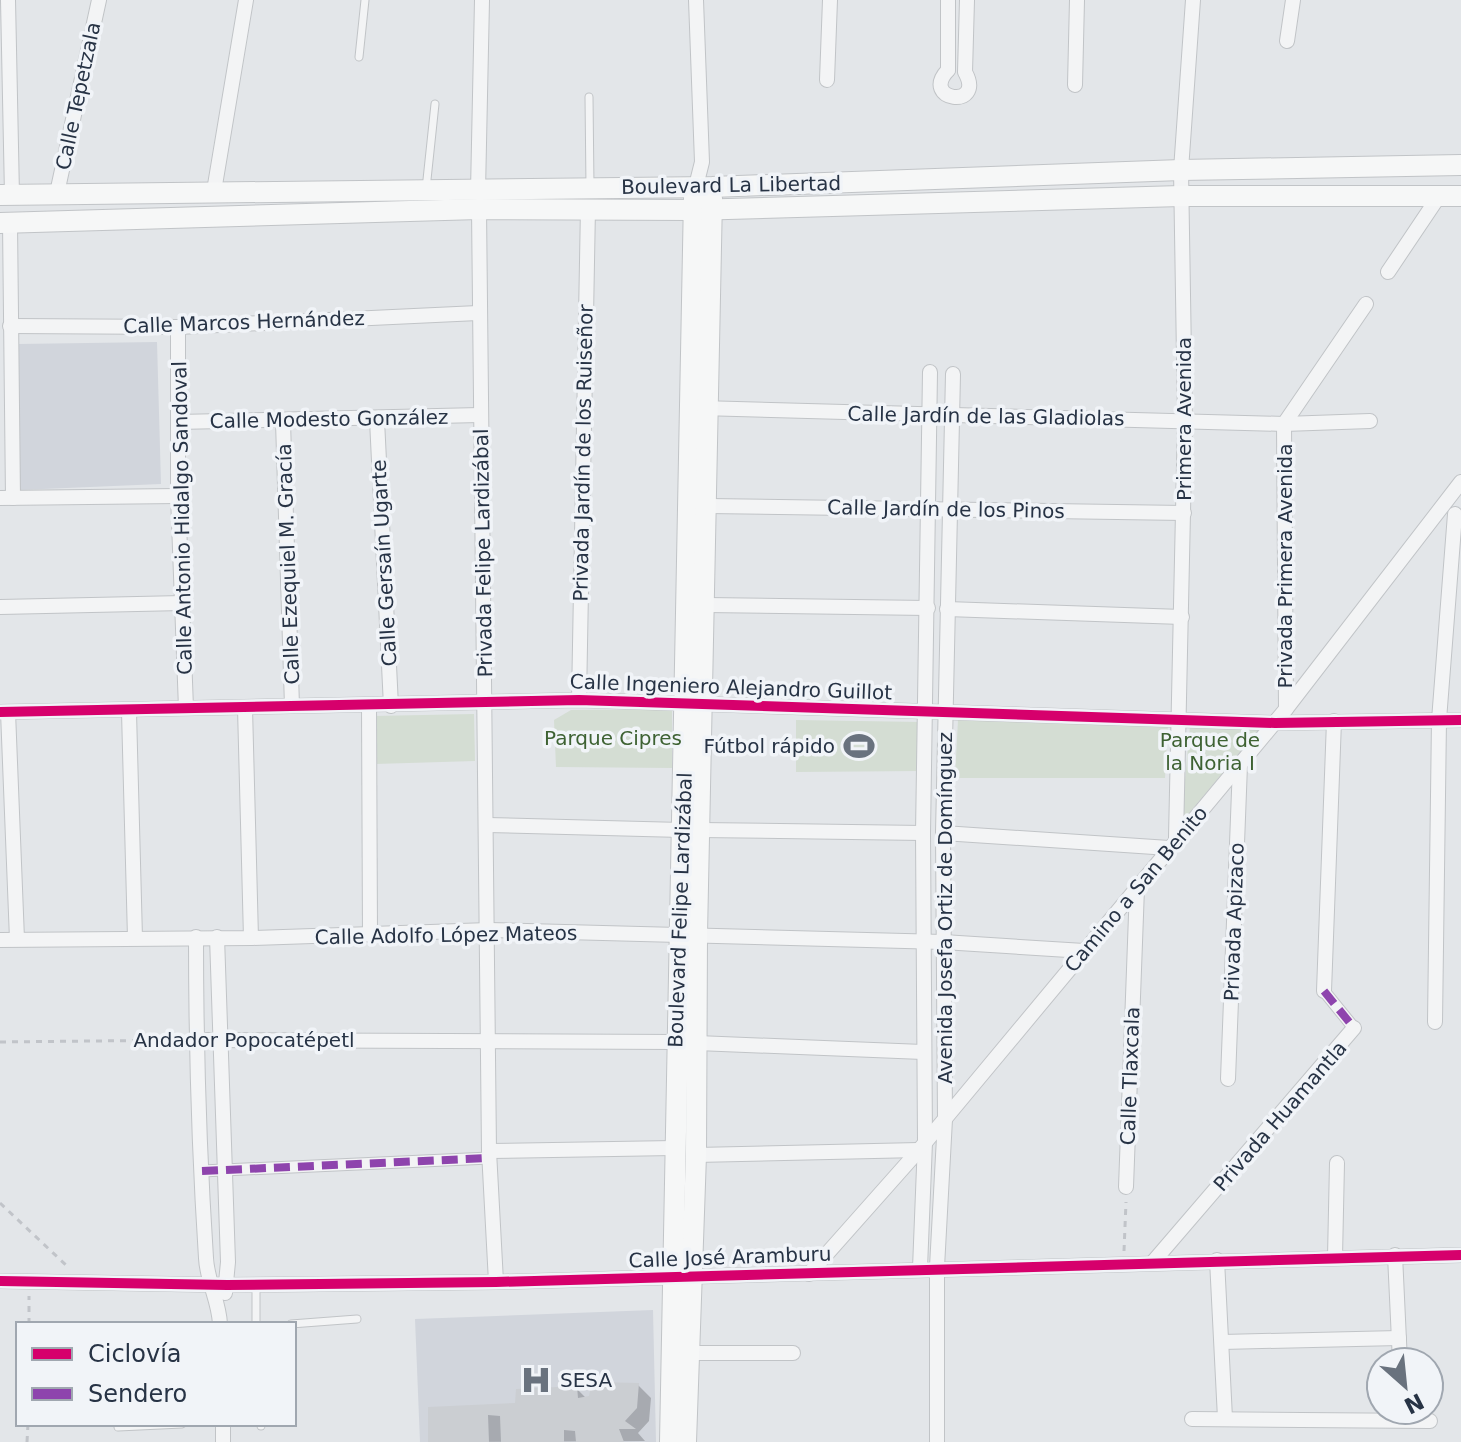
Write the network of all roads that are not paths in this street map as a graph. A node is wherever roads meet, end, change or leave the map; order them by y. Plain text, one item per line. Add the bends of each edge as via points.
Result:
1 (8, 0) edge
2 (99, 0) edge
3 (246, 0) edge
4 (365, 0) edge
5 (482, 0) edge
6 (696, 0) edge
7 (830, 0) edge
8 (948, 0) edge
9 (967, 0) edge
10 (1077, 0) edge
11 (1193, 0) edge
12 (1293, 0) edge
13 (1287, 41) dead end
14 (359, 57) dead end
15 (948, 70) junction
16 (965, 72) junction
17 (827, 80) dead end
18 (1075, 85) dead end
19 (589, 97) dead end
20 (435, 104) dead end
21 (1461, 165) edge
22 (1181, 170) junction
23 (704, 186) junction
24 (214, 191) junction
25 (426, 191) junction
26 (57, 193) junction
27 (6, 195) edge
28 (1181, 196) junction
29 (1439, 196) junction
30 (1461, 196) edge
31 (589, 198) junction
32 (479, 200) junction
33 (703, 210) junction
34 (5, 223) edge
35 (1388, 272) dead end
36 (1366, 304) dead end
37 (478, 313) junction
38 (10, 326) junction
39 (178, 327) junction
40 (930, 372) dead end
41 (953, 374) dead end
42 (698, 408) junction
43 (480, 415) junction
44 (929, 416) junction
45 (949, 416) junction
46 (1185, 419) junction
47 (377, 420) junction
48 (1370, 421) dead end
49 (178, 422) junction
50 (283, 422) junction
51 (1284, 424) junction
52 (1461, 482) edge
53 (178, 496) junction
54 (7, 498) edge
55 (708, 506) junction
56 (928, 509) junction
57 (948, 509) junction
58 (1184, 513) junction
59 (1452, 514) edge
60 (183, 603) junction
61 (706, 605) junction
62 (0, 607) edge
63 (928, 608) junction
64 (947, 609) junction
65 (1182, 617) junction
66 (579, 700) junction
67 (487, 701) junction
68 (695, 705) junction
69 (292, 706) junction
70 (369, 706) junction
71 (391, 706) junction
72 (186, 708) junction
73 (245, 708) junction
74 (1286, 709) junction
75 (927, 710) junction
76 (946, 710) junction
77 (4, 712) edge
78 (129, 712) junction
79 (1181, 719) junction
80 (1439, 720) junction
81 (1461, 720) edge
82 (1334, 721) junction
83 (1275, 723) junction
84 (1240, 765) junction
85 (487, 825) junction
86 (691, 830) junction
87 (923, 833) junction
88 (943, 833) junction
89 (1173, 843) junction
90 (1137, 888) junction
91 (489, 930) junction
92 (370, 935) junction
93 (688, 935) junction
94 (196, 937) junction
95 (217, 937) junction
96 (135, 938) junction
97 (251, 938) junction
98 (17, 939) junction
99 (0, 940) edge
100 (922, 942) junction
101 (943, 942) junction
102 (1084, 951) junction
103 (1324, 991) joint
104 (1435, 1022) dead end
105 (1354, 1028) joint
106 (488, 1039) junction
107 (196, 1040) junction
108 (222, 1041) junction
109 (676, 1042) junction
110 (697, 1043) junction
111 (923, 1052) junction
112 (1228, 1079) dead end
113 (945, 1119) junction
114 (922, 1146) junction
115 (674, 1148) junction
116 (489, 1154) junction
117 (696, 1155) junction
118 (1337, 1163) dead end
119 (226, 1170) junction
120 (202, 1171) junction
121 (1126, 1187) road end
122 (1395, 1255) junction
123 (1461, 1255) edge
124 (1335, 1257) junction
125 (1217, 1260) junction
126 (1153, 1262) junction
127 (937, 1267) junction
128 (920, 1268) junction
129 (809, 1274) junction
130 (682, 1277) junction
131 (0, 1281) edge
132 (496, 1282) junction
133 (210, 1284) junction
134 (256, 1284) junction
135 (227, 1285) junction
136 (219, 1308) junction
137 (357, 1319) dead end
138 (220, 1322) edge
139 (256, 1322) edge
140 (296, 1324) edge
141 (1399, 1338) junction
142 (1222, 1342) junction
143 (1399, 1346) edge
144 (687, 1353) junction
145 (793, 1353) dead end
146 (1365, 1416) edge
147 (1225, 1418) junction
148 (1192, 1419) dead end
149 (139, 1426) edge
150 (118, 1427) dead end
151 (670, 1442) edge
152 (686, 1442) edge
153 (937, 1442) edge

1 - 27 street
2 - 26 street, Calle Tepetzala
3 - 24 street
4 - 14 lane
5 - 32 street, Privada Felipe Lardizábal
6 - 23 street
7 - 17 street
8 - 15 street
9 - 16 street
10 - 18 street
11 - 22 street, Primera Avenida
12 - 13 street
15 - 16 street
15 - 16 street via 940,86 953,98 969,90
19 - 31 lane
20 - 25 lane
21 - 22 main road, Boulevard La Libertad
22 - 23 main road, Boulevard La Libertad
22 - 28 street, Primera Avenida
23 - 31 main road, Boulevard La Libertad
23 - 33 main road, Boulevard Felipe Lardizábal
24 - 25 main road, Boulevard La Libertad
24 - 26 main road, Boulevard La Libertad
25 - 32 main road, Boulevard La Libertad
26 - 27 main road, Boulevard La Libertad
28 - 29 main road, Boulevard La Libertad
28 - 33 main road, Boulevard La Libertad
28 - 46 street, Primera Avenida
29 - 30 main road, Boulevard La Libertad
29 - 35 street
31 - 32 main road, Boulevard La Libertad
31 - 33 main road, Boulevard La Libertad
31 - 66 street, Privada Jardín de los Ruiseñor
32 - 34 main road, Boulevard La Libertad
32 - 37 street, Privada Felipe Lardizábal
33 - 42 main road, Boulevard Felipe Lardizábal
34 - 38 street
36 - 51 street, Privada Primera Avenida
37 - 39 street, Calle Marcos Hernández
37 - 43 street, Privada Felipe Lardizábal
38 - 39 street, Calle Marcos Hernández
38 - 54 street
39 - 49 street, Calle Antonio Hidalgo Sandoval
40 - 44 street, Avenida Josefa Ortiz de Domínguez
41 - 45 street, Avenida Josefa Ortiz de Domínguez
42 - 44 street, Calle Jardín de las Gladiolas
42 - 55 main road, Boulevard Felipe Lardizábal
42 - 68 main road, Boulevard Felipe Lardizábal
43 - 47 street, Calle Modesto González
43 - 67 street, Privada Felipe Lardizábal
44 - 45 street, Calle Jardín de las Gladiolas
44 - 56 street, Avenida Josefa Ortiz de Domínguez
45 - 46 street, Calle Jardín de las Gladiolas
45 - 57 street, Avenida Josefa Ortiz de Domínguez
46 - 51 street, Calle Jardín de las Gladiolas
46 - 58 street, Primera Avenida
47 - 50 street, Calle Modesto González
47 - 71 street, Calle Gersaín Ugarte
48 - 51 street, Calle Jardín de las Gladiolas
49 - 50 street, Calle Modesto González
49 - 53 street, Calle Antonio Hidalgo Sandoval
50 - 69 street, Calle Ezequiel M. Gracía
51 - 74 street, Privada Primera Avenida
52 - 59 street, Camino a San Benito
53 - 54 street
53 - 60 street, Calle Antonio Hidalgo Sandoval
55 - 56 street, Calle Jardín de los Pinos
55 - 61 main road, Boulevard Felipe Lardizábal
56 - 57 street, Calle Jardín de los Pinos
56 - 63 street, Avenida Josefa Ortiz de Domínguez
57 - 58 street, Calle Jardín de los Pinos
57 - 64 street, Avenida Josefa Ortiz de Domínguez
58 - 65 street, Primera Avenida
59 - 74 street, Camino a San Benito
59 - 80 street
60 - 62 street
60 - 72 street, Calle Antonio Hidalgo Sandoval
61 - 63 street
61 - 68 main road, Boulevard Felipe Lardizábal
63 - 75 street, Avenida Josefa Ortiz de Domínguez
64 - 65 street
64 - 76 street, Avenida Josefa Ortiz de Domínguez
65 - 79 street, Primera Avenida
66 - 67 street, Calle Ingeniero Alejandro Guillot
66 - 68 street, Calle Ingeniero Alejandro Guillot
67 - 71 street, Calle Ingeniero Alejandro Guillot
67 - 85 street, Privada Felipe Lardizábal
68 - 75 street, Calle Ingeniero Alejandro Guillot
68 - 86 main road, Boulevard Felipe Lardizábal
69 - 70 street, Calle Ingeniero Alejandro Guillot
69 - 73 street, Calle Ingeniero Alejandro Guillot
70 - 71 street, Calle Ingeniero Alejandro Guillot
70 - 92 street
72 - 73 street, Calle Ingeniero Alejandro Guillot
72 - 78 street, Calle Ingeniero Alejandro Guillot
73 - 97 street
74 - 83 street, Camino a San Benito
75 - 76 street, Calle Ingeniero Alejandro Guillot
75 - 87 street, Avenida Josefa Ortiz de Domínguez
76 - 79 street, Calle Ingeniero Alejandro Guillot
76 - 88 street, Avenida Josefa Ortiz de Domínguez
77 - 78 street, Calle Ingeniero Alejandro Guillot
77 - 98 street
78 - 96 street
79 - 83 street, Calle Ingeniero Alejandro Guillot
79 - 89 street, Primera Avenida
80 - 81 street, Calle Ingeniero Alejandro Guillot
80 - 82 street, Calle Ingeniero Alejandro Guillot
80 - 104 street
82 - 83 street, Calle Ingeniero Alejandro Guillot
82 - 103 street, Privada Huamantla
83 - 84 street, Camino a San Benito
84 - 89 street, Camino a San Benito
84 - 112 street, Privada Apizaco
85 - 86 street
85 - 91 street, Privada Felipe Lardizábal
86 - 87 street
86 - 93 main road, Boulevard Felipe Lardizábal
87 - 100 street, Avenida Josefa Ortiz de Domínguez
88 - 89 street
88 - 101 street, Avenida Josefa Ortiz de Domínguez
89 - 90 street, Camino a San Benito
90 - 102 street, Camino a San Benito
90 - 121 street, Calle Tlaxcala
91 - 92 street, Calle Adolfo López Mateos
91 - 93 street, Calle Adolfo López Mateos
91 - 106 street, Privada Felipe Lardizábal
92 - 97 street, Calle Adolfo López Mateos
93 - 100 street, Calle Adolfo López Mateos
93 - 109 main road, Boulevard Felipe Lardizábal
93 - 110 main road, Boulevard Felipe Lardizábal
94 - 95 street, Calle Adolfo López Mateos
94 - 96 street, Calle Adolfo López Mateos
94 - 107 street
95 - 97 street, Calle Adolfo López Mateos
95 - 108 street
96 - 98 street, Calle Adolfo López Mateos
98 - 99 street, Calle Adolfo López Mateos
100 - 101 street, Calle Adolfo López Mateos
100 - 111 street, Avenida Josefa Ortiz de Domínguez
101 - 102 street, Calle Adolfo López Mateos
101 - 113 street, Avenida Josefa Ortiz de Domínguez
102 - 113 street, Camino a San Benito
103 - 105 street, Privada Huamantla
105 - 126 street, Privada Huamantla
106 - 108 street, Andador Popocatépetl
106 - 109 street, Andador Popocatépetl
106 - 116 street, Privada Felipe Lardizábal
107 - 108 street, Andador Popocatépetl
107 - 120 street
108 - 119 street
109 - 115 main road, Boulevard Felipe Lardizábal
110 - 111 street
110 - 117 main road, Boulevard Felipe Lardizábal
111 - 114 street, Avenida Josefa Ortiz de Domínguez
113 - 114 street, Camino a San Benito
113 - 127 street, Avenida Josefa Ortiz de Domínguez
114 - 117 street
114 - 128 street, Avenida Josefa Ortiz de Domínguez
114 - 129 street, Camino a San Benito
115 - 116 street
115 - 130 main road, Boulevard Felipe Lardizábal
116 - 119 street
116 - 132 street, Privada Felipe Lardizábal
117 - 130 main road, Boulevard Felipe Lardizábal
118 - 124 street
119 - 120 street
119 - 135 street
120 - 133 street
122 - 123 street, Calle José Aramburu
122 - 124 street, Calle José Aramburu
122 - 141 street
124 - 125 street, Calle José Aramburu
125 - 126 street, Calle José Aramburu
125 - 142 street
126 - 127 street, Calle José Aramburu
127 - 128 street, Calle José Aramburu
127 - 153 street, Avenida Josefa Ortiz de Domínguez
128 - 129 street, Calle José Aramburu
129 - 130 street, Calle José Aramburu
130 - 132 street, Calle José Aramburu
130 - 144 main road, Boulevard Felipe Lardizábal
130 - 151 main road, Boulevard Felipe Lardizábal
131 - 133 street, Calle José Aramburu
132 - 134 street, Calle José Aramburu
133 - 135 street, Calle José Aramburu
133 - 136 street
134 - 135 street, Calle José Aramburu
134 - 139 lane
135 - 136 street
136 - 138 street
137 - 140 lane
141 - 142 street
141 - 143 street
142 - 147 street
144 - 145 street
144 - 152 main road, Boulevard Felipe Lardizábal
146 - 147 street
147 - 148 street
149 - 150 lane

